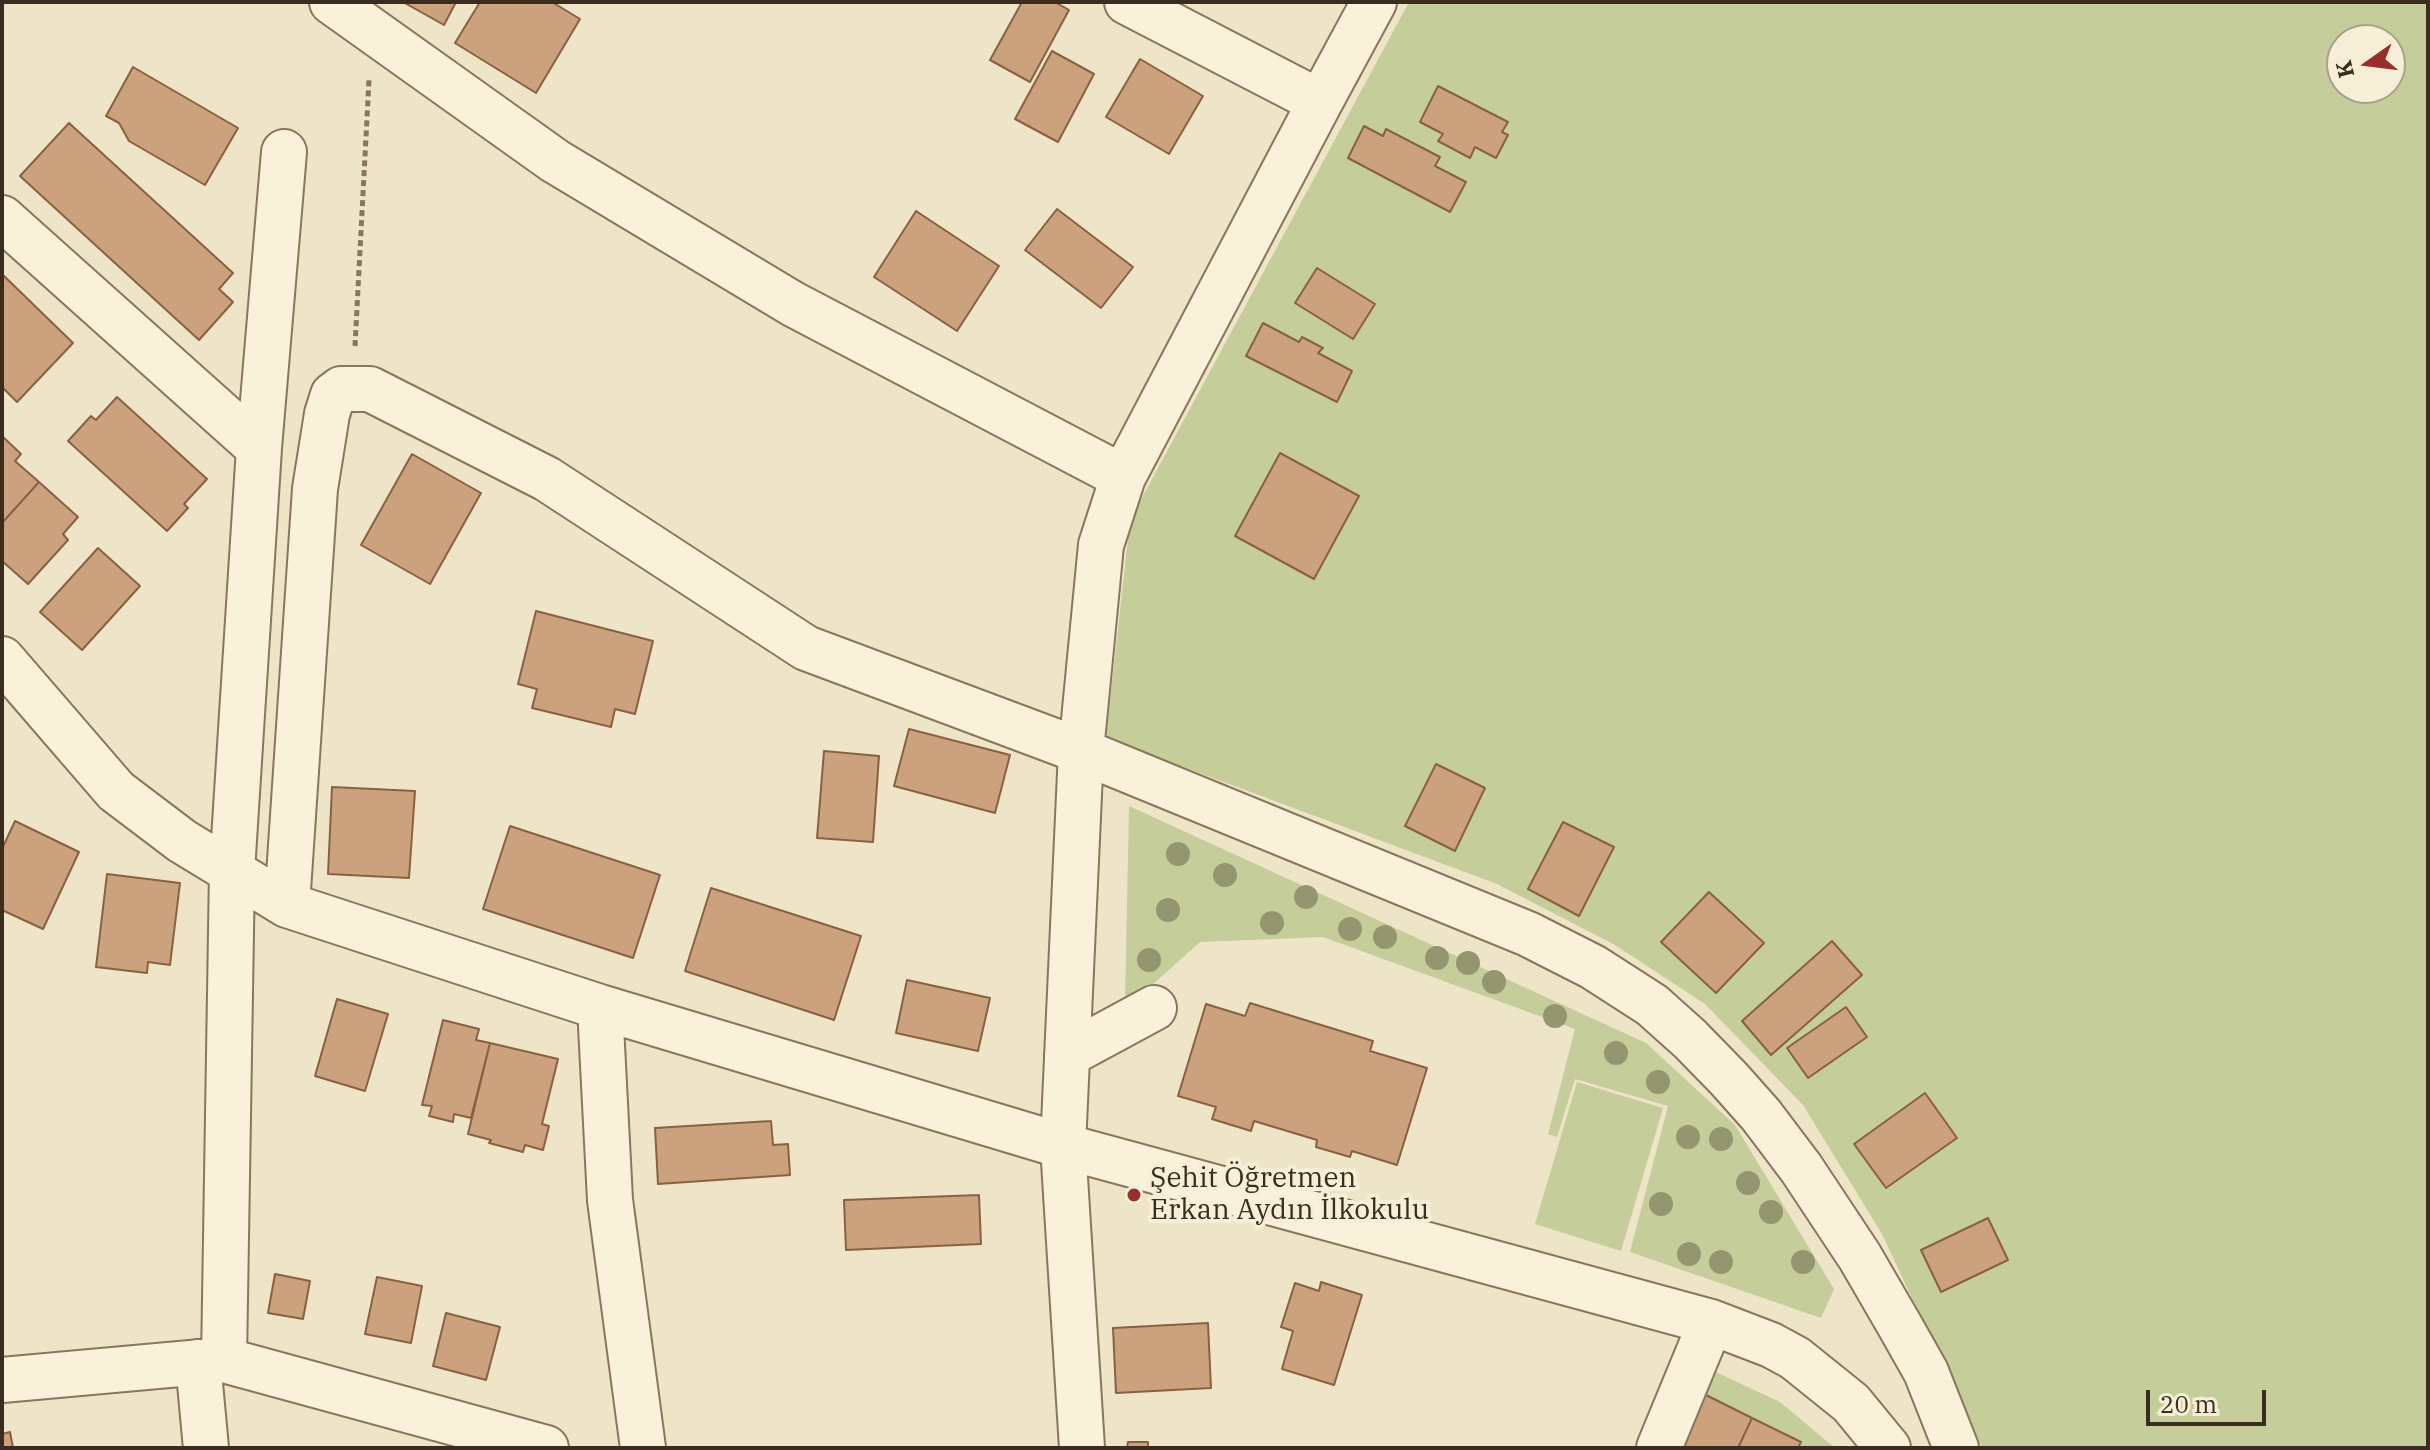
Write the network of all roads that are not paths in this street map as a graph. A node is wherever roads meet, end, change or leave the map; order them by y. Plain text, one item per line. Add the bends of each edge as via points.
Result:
1 (332, 2) edge
2 (1127, 2) edge
3 (1374, 2) edge
4 (1320, 102) junction
5 (284, 152) dead end
6 (2, 218) edge
7 (259, 448) junction
8 (1123, 477) junction
9 (2, 659) edge
10 (1081, 751) junction
11 (232, 871) junction
12 (287, 905) junction
13 (600, 1007) junction
14 (1154, 1008) dead end
15 (1067, 1055) junction
16 (1063, 1146) junction
17 (1711, 1322) junction
18 (211, 1361) junction
19 (2, 1380) edge
20 (206, 1448) edge
21 (546, 1448) edge
22 (643, 1448) edge
23 (1082, 1448) edge
24 (1659, 1448) edge
25 (1888, 1448) edge
26 (1956, 1448) edge

1 - 8 street via 555,161 793,304
2 - 4 street
3 - 4 street
4 - 8 street
5 - 7 street
6 - 7 street
7 - 11 street
8 - 10 street via 1097,570
9 - 11 street via 116,791 149,819
10 - 12 street via 806,648 547,479 370,389 341,389 333,395 327,414 315,489
10 - 15 street
10 - 26 street via 1528,934 1652,1005 1729,1079 1801,1168 1926,1372
11 - 12 street
11 - 18 street
12 - 13 street
13 - 16 street
13 - 22 street via 610,1200
14 - 15 street
15 - 16 street
16 - 17 street
16 - 23 street
17 - 24 street
17 - 25 street via 1795,1358 1851,1403
18 - 19 street
18 - 20 street
18 - 21 street

